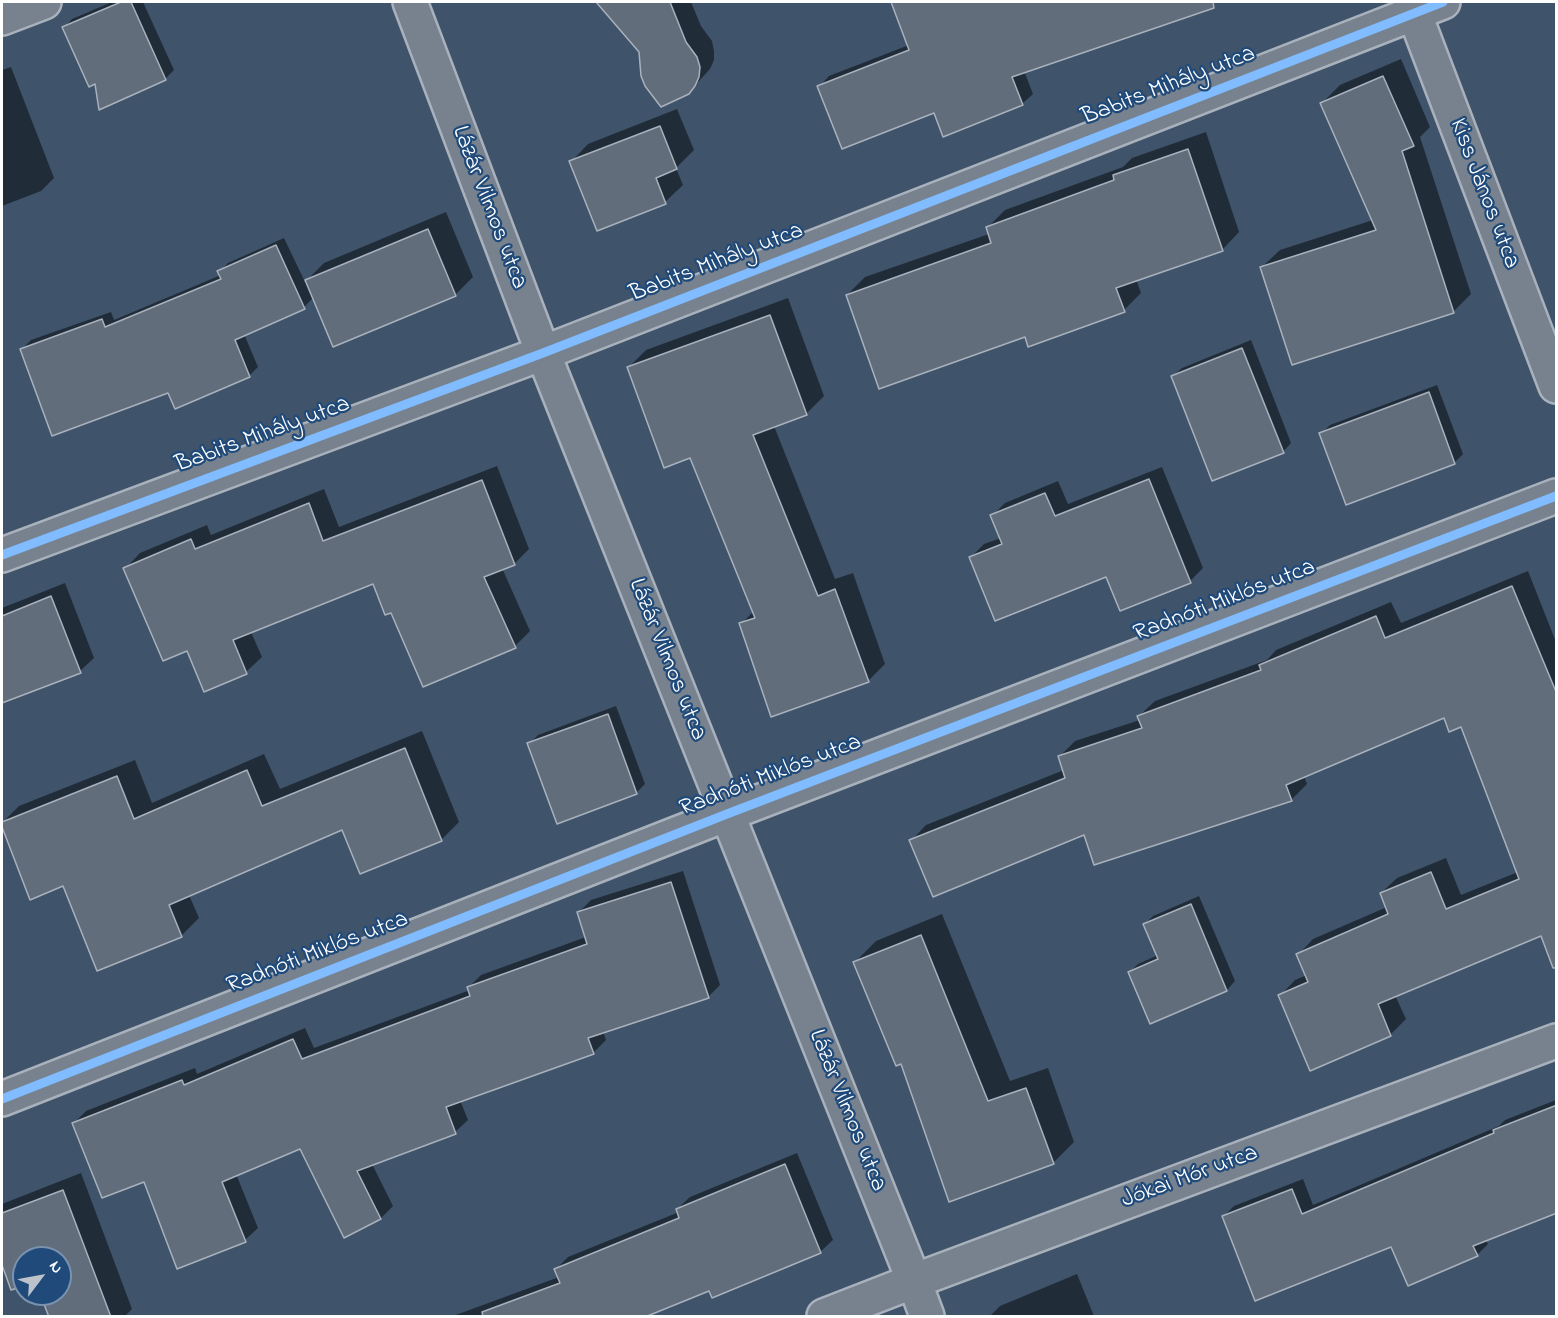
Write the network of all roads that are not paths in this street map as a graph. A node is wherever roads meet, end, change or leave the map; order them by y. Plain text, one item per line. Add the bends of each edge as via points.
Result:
1 (44, 2) edge
2 (410, 2) edge
3 (1422, 5) edge
4 (2, 18) edge
5 (543, 352) junction
6 (1557, 386) edge
7 (1557, 496) edge
8 (2, 555) edge
9 (727, 814) junction
10 (1557, 1041) edge
11 (2, 1099) edge
12 (914, 1281) junction
13 (824, 1317) edge
14 (927, 1317) edge

1 - 4 street
2 - 5 street, Lázár Vilmos utca
3 - 5 street, Babits Mihály utca
3 - 6 street, Kiss János utca
5 - 8 street, Babits Mihály utca
5 - 9 street, Lázár Vilmos utca
7 - 9 street, Radnóti Miklós utca
9 - 11 street, Radnóti Miklós utca
9 - 12 street, Lázár Vilmos utca
10 - 12 street, Jókai Mór utca
12 - 13 street, Jókai Mór utca
12 - 14 street, Lázár Vilmos utca

